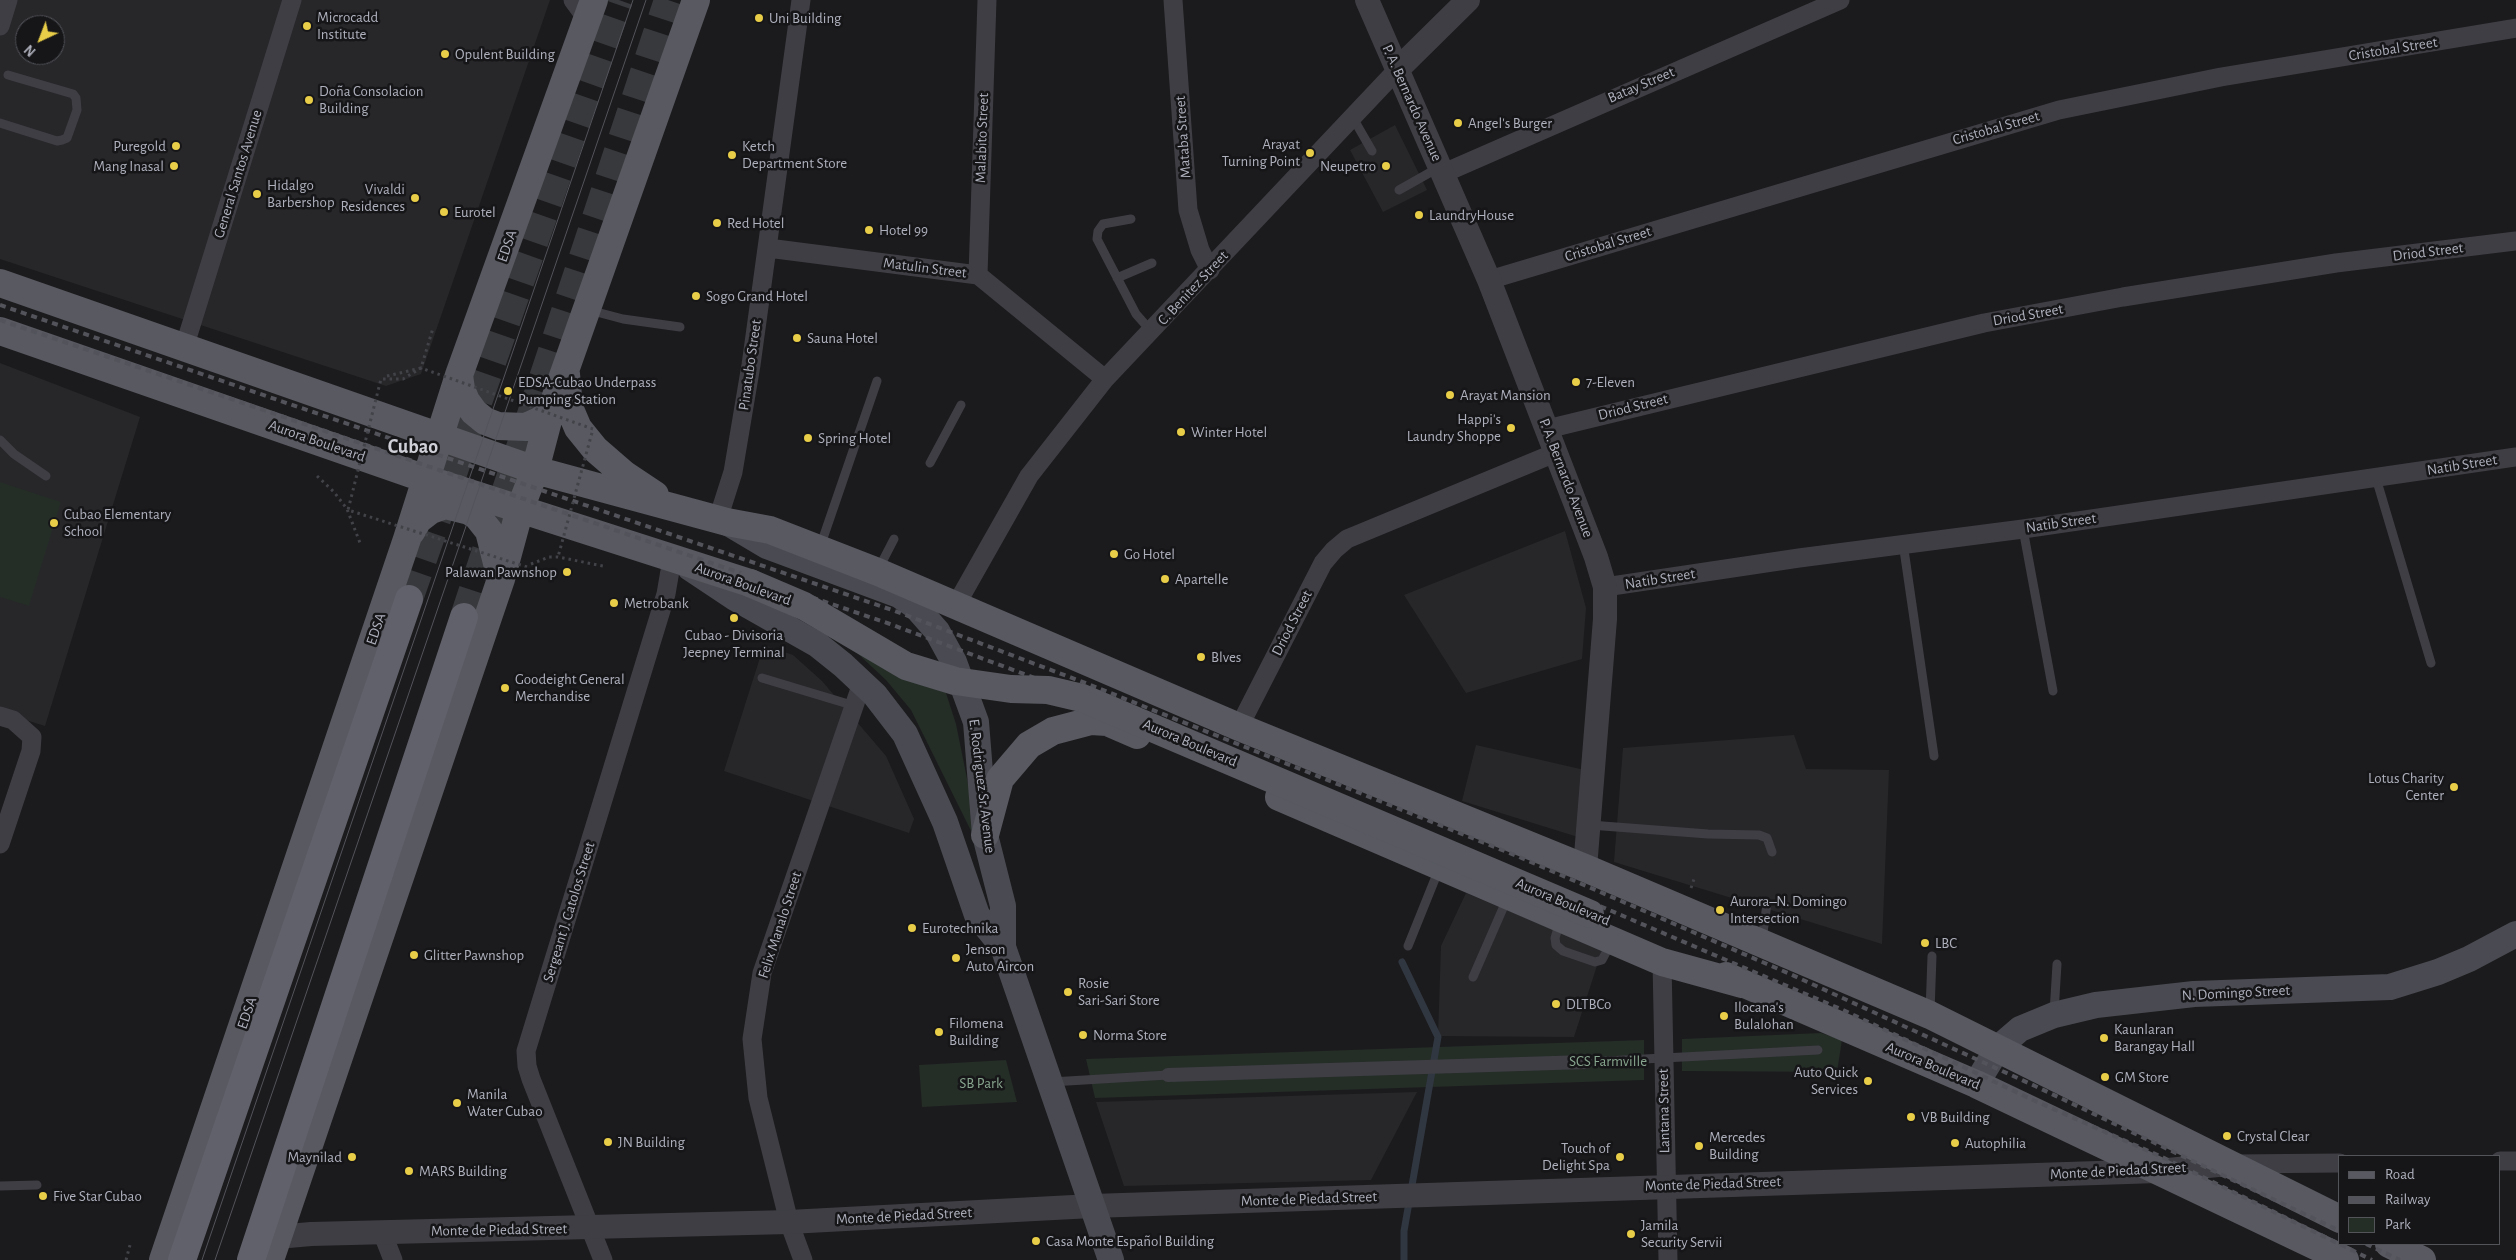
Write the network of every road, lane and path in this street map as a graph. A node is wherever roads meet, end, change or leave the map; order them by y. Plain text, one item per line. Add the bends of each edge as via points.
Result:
1 (8, 0) edge
2 (292, 0) edge
3 (696, 0) edge
4 (801, 0) edge
5 (987, 0) edge
6 (1173, 0) edge
7 (1367, 0) edge
8 (1468, 0) edge
9 (1840, 0) edge
10 (585, 6) edge
11 (0, 26) edge
12 (2516, 28) edge
13 (1397, 70) junction
14 (8, 75) dead end
15 (1353, 118) junction
16 (0, 122) edge
17 (1372, 151) dead end
18 (1442, 169) junction
19 (1399, 190) dead end
20 (1131, 219) dead end
21 (2516, 241) edge
22 (764, 248) junction
23 (1152, 263) dead end
24 (1210, 270) junction
25 (978, 275) junction
26 (1117, 278) junction
27 (1489, 280) junction
28 (0, 283) edge
29 (586, 309) junction
30 (680, 327) dead end
31 (433, 328) dead end
32 (0, 330) edge
33 (1151, 331) junction
34 (184, 348) junction
35 (421, 368) junction
36 (566, 368) junction
37 (459, 375) junction
38 (387, 376) dead end
39 (1105, 379) junction
40 (877, 381) dead end
41 (961, 405) dead end
42 (550, 413) junction
43 (1547, 429) junction
44 (438, 438) junction
45 (0, 440) edge
46 (1555, 453) junction
47 (2516, 457) edge
48 (930, 463) dead end
49 (535, 470) junction
50 (46, 476) dead end
51 (316, 476) dead end
52 (2376, 478) junction
53 (426, 479) junction
54 (673, 507) junction
55 (520, 509) junction
56 (348, 511) junction
57 (723, 520) junction
58 (2023, 529) junction
59 (407, 539) junction
60 (894, 539) dead end
61 (360, 543) dead end
62 (1903, 543) junction
63 (558, 557) junction
64 (828, 558) junction
65 (675, 560) junction
66 (603, 566) dead end
67 (878, 572) junction
68 (501, 579) junction
69 (1605, 587) junction
70 (409, 599) tunnel mouth
71 (956, 605) junction
72 (464, 617) tunnel mouth
73 (2431, 663) dead end
74 (762, 678) dead end
75 (2053, 691) dead end
76 (859, 694) junction
77 (0, 716) edge
78 (1239, 727) junction
79 (1934, 756) dead end
80 (1590, 824) junction
81 (985, 835) junction
82 (0, 844) edge
83 (1772, 852) dead end
84 (1440, 866) junction
85 (1585, 868) junction
86 (1508, 895) junction
87 (1767, 904) dead end
88 (2516, 934) edge
89 (1762, 943) junction
90 (1408, 946) dead end
91 (1003, 947) junction
92 (1932, 956) dead end
93 (1662, 962) junction
94 (2057, 964) dead end
95 (1473, 977) dead end
96 (1742, 984) junction
97 (1930, 1015) junction
98 (2054, 1015) junction
99 (1998, 1048) junction
100 (1818, 1050) dead end
101 (1664, 1057) junction
102 (1586, 1062) joint
103 (1168, 1075) joint
104 (1051, 1082) junction
105 (1976, 1084) junction
106 (2501, 1161) edge
107 (2516, 1161) edge
108 (2338, 1162) edge
109 (2228, 1164) junction
110 (2158, 1171) junction
111 (36, 1185) dead end
112 (0, 1186) edge
113 (1665, 1186) junction
114 (1092, 1206) junction
115 (2338, 1218) edge
116 (789, 1222) junction
117 (591, 1228) junction
118 (382, 1232) junction
119 (130, 1245) dead end
120 (2391, 1245) edge
121 (274, 1248) edge
122 (126, 1260) edge
123 (163, 1260) edge
124 (182, 1260) edge
125 (251, 1260) edge
126 (392, 1260) edge
127 (603, 1260) edge
128 (803, 1260) edge
129 (1111, 1260) edge
130 (1668, 1260) edge
131 (2345, 1260) edge
132 (2422, 1260) edge

1 - 11 street
2 - 34 street, General Santos Avenue
3 - 29 main road
4 - 22 street, Pinatubo Street
5 - 25 street, Malabito Street
6 - 24 street, Mataba Street via 1188,210 1200,250
7 - 13 street, P. A. Bernardo Avenue
8 - 13 street, C. Benitez Street
9 - 18 street, Batay Street
10 - 37 main road, EDSA
12 - 27 street, Cristobal Street via 2221,77 2059,110
13 - 15 street, C. Benitez Street
13 - 18 street, P. A. Bernardo Avenue
14 - 16 lane via 73,94 77,110 67,138 57,141
15 - 17 lane
15 - 24 street, C. Benitez Street
18 - 19 lane
18 - 27 street, P. A. Bernardo Avenue
20 - 26 lane via 1103,224 1098,232 1097,239
21 - 43 street, Driod Street via 2336,263 1984,322
22 - 25 street, Matulin Street
22 - 57 street, Pinatubo Street via 733,472
23 - 26 lane
24 - 33 street, C. Benitez Street
25 - 39 street, Matulin Street
26 - 33 lane via 1136,314
27 - 43 street, P. A. Bernardo Avenue
28 - 34 main road
29 - 30 lane via 623,319
29 - 36 main road
31 - 35 path
32 - 53 main road, Aurora Boulevard
33 - 39 street, C. Benitez Street
34 - 44 main road
35 - 38 path
35 - 56 path, bridge via 403,379 381,379
35 - 63 path, bridge via 593,429
36 - 42 main road
36 - 54 main road via 569,407 578,428 595,449 625,474
37 - 42 main road via 461,388 474,412 498,426 526,426
37 - 44 main road, EDSA
39 - 71 street, C. Benitez Street via 1029,476
40 - 64 lane via 832,518
41 - 48 lane
42 - 49 main road
43 - 46 street, P. A. Bernardo Avenue
44 - 49 main road
44 - 53 main road, EDSA
45 - 50 lane
46 - 69 street, P. A. Bernardo Avenue
46 - 78 street, Driod Street via 1347,539 1334,550 1323,563
47 - 52 street, Natib Street
49 - 54 main road
49 - 55 main road
51 - 56 path
52 - 58 street, Natib Street
52 - 73 lane
53 - 55 main road, Aurora Boulevard
53 - 59 main road, EDSA
54 - 57 main road
55 - 65 main road, Aurora Boulevard
55 - 68 main road
56 - 61 path
56 - 63 path, bridge via 527,566 549,557
57 - 64 main road via 770,530
58 - 62 street, Natib Street
58 - 75 lane
59 - 68 main road via 418,520 431,510 445,505 462,508 478,516 485,524 497,554
59 - 123 main road, EDSA
60 - 67 lane
62 - 69 street, Natib Street
62 - 79 lane
63 - 66 path
64 - 67 main road
64 - 81 main road, E. Rodriguez Sr. Avenue via 899,595 915,606 937,631 954,662 976,722
65 - 76 main road, E. Rodriguez Sr. Avenue via 818,645
65 - 96 main road, Aurora Boulevard, bridge via 750,584 804,606 906,666 955,681 1010,689 1048,690 1082,698 1667,947
65 - 117 street, Sergeant J. Catolos Street via 526,1051 531,1079
67 - 71 main road
68 - 121 main road
69 - 80 street, P. A. Bernardo Avenue
70 - 124 highway, EDSA
71 - 78 main road
72 - 125 highway
74 - 76 lane
76 - 91 main road, E. Rodriguez Sr. Avenue via 906,734 945,822 977,915
76 - 116 street, Felix Manalo Street via 762,973 752,1039 758,1098
77 - 82 street via 13,720 32,737 31,751
78 - 85 main road
80 - 83 lane via 1759,835 1767,838
80 - 85 street, P. A. Bernardo Avenue
81 - 84 main road via 1000,780 1028,745 1063,728 1091,721 1107,722
81 - 91 main road, E. Rodriguez Sr. Avenue via 1003,906
84 - 86 main road
84 - 90 lane
85 - 89 main road
86 - 93 main road
86 - 95 lane
87 - 89 lane
88 - 98 main road, N. Domingo Street via 2453,965 2390,986 2194,994 2096,1005
89 - 97 main road
91 - 104 main road, E. Rodriguez Sr. Avenue
92 - 97 lane
93 - 96 main road
93 - 101 street, Lantana Street
94 - 98 lane
96 - 105 main road, Aurora Boulevard
97 - 99 main road
98 - 99 main road, N. Domingo Street via 2020,1029
99 - 105 main road, N. Domingo Street
99 - 109 main road
100 - 101 lane
101 - 102 lane
101 - 113 street, Lantana Street
102 - 103 street
103 - 104 lane
104 - 114 main road, E. Rodriguez Sr. Avenue
105 - 110 main road, Aurora Boulevard
106 - 107 street
108 - 109 street, Monte de Piedad Street
109 - 110 street, Monte de Piedad Street
109 - 115 main road
110 - 113 street, Monte de Piedad Street
110 - 131 main road, Aurora Boulevard
111 - 112 lane
113 - 114 street, Monte de Piedad Street
113 - 130 street, Lantana Street
114 - 116 street, Monte de Piedad Street
114 - 129 main road, E. Rodriguez Sr. Avenue
116 - 117 street, Monte de Piedad Street
116 - 128 street, Felix Manalo Street
117 - 118 street, Monte de Piedad Street
117 - 127 street, Sergeant J. Catolos Street
118 - 121 street, Monte de Piedad Street
118 - 126 street
119 - 122 path
120 - 132 main road

